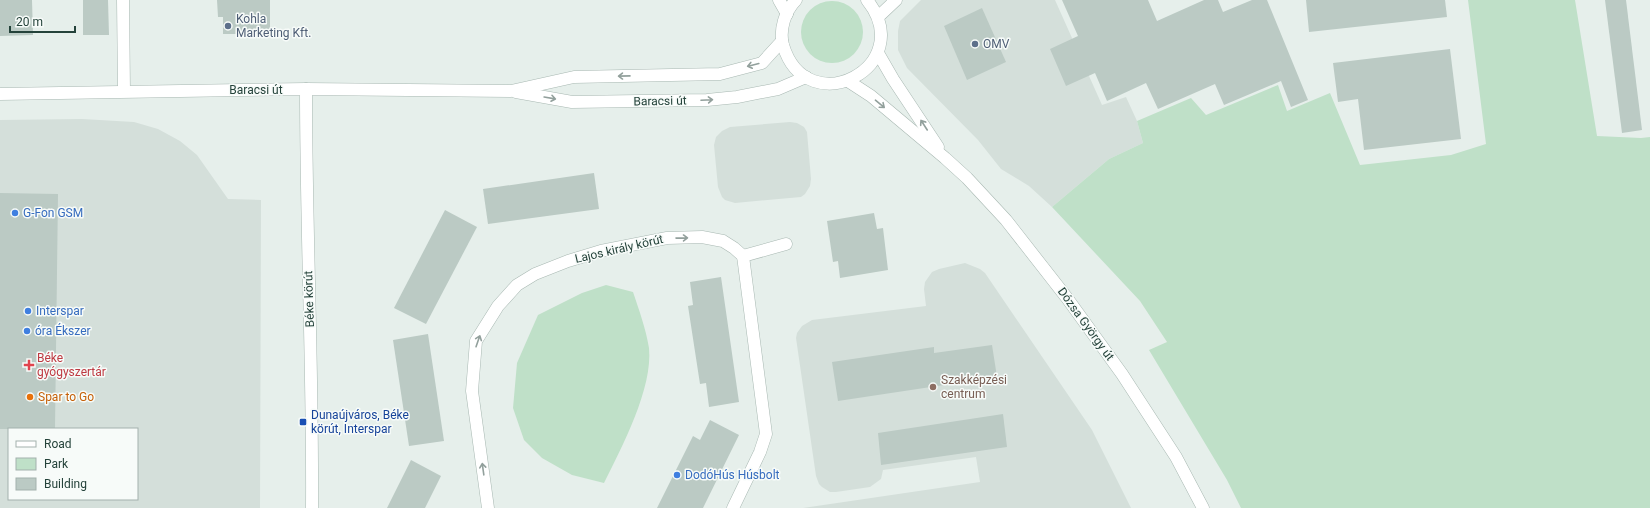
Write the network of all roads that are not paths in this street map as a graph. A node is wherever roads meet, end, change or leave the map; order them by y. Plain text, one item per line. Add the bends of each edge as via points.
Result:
1 (124, 0) edge
2 (779, 0) edge
3 (796, 0) edge
4 (867, 0) edge
5 (896, 0) edge
6 (786, 14) junction
7 (878, 17) junction
8 (782, 41) junction
9 (878, 53) junction
10 (806, 77) junction
11 (848, 81) junction
12 (306, 89) junction
13 (124, 91) junction
14 (511, 91) junction
15 (0, 94) edge
16 (945, 158) junction
17 (786, 244) dead end
18 (743, 256) junction
19 (312, 508) edge
20 (488, 508) edge
21 (733, 508) edge
22 (1203, 508) edge

1 - 13 street
2 - 6 street
3 - 6 street
4 - 7 street
5 - 7 street
6 - 8 street
7 - 9 street via 881,41
8 - 10 street via 786,55 795,68
8 -> 14 street, Baracsi út via 762,63 720,74 574,77
9 - 11 street via 866,70
16 -> 9 street, Dózsa György út
10 - 11 street via 827,84
14 -> 10 street, Baracsi út via 572,102 707,100 778,89
11 -> 16 street, Dózsa György út via 871,96
12 - 13 street, Baracsi út
12 - 14 street, Baracsi út
12 - 19 street, Béke körút
13 - 15 street, Baracsi út
16 - 22 street, Dózsa György út via 1006,220 1067,298 1122,374 1176,458
17 - 18 street
20 -> 18 street, Lajos király körút via 472,391 476,341 498,306 517,284 568,260 667,238 702,237 723,241
18 - 21 street via 766,434

